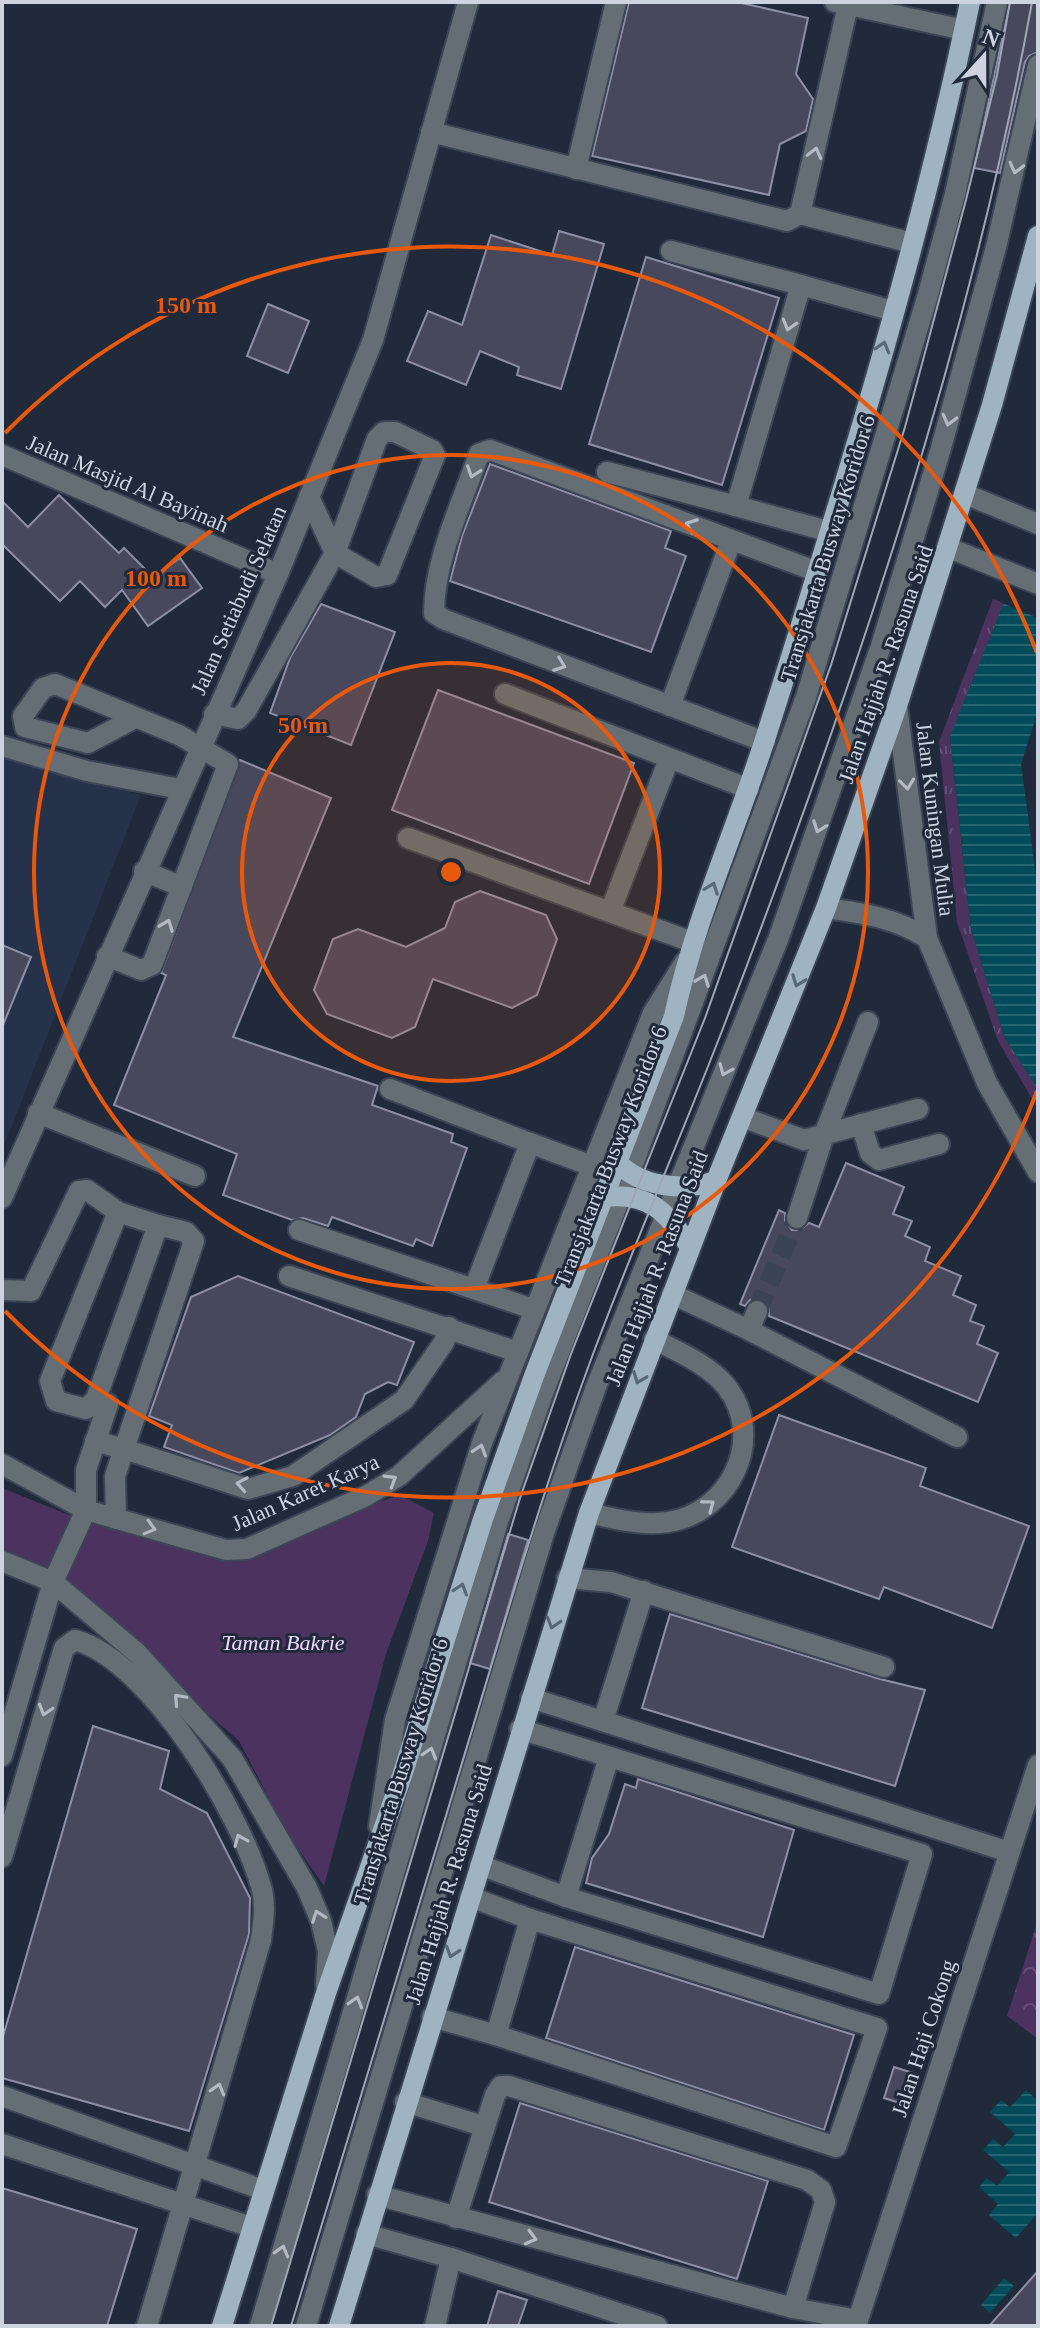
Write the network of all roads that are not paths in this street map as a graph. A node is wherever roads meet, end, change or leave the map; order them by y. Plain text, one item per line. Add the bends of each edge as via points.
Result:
1 (468, 2) edge
2 (616, 2) edge
3 (970, 2) edge
4 (997, 2) edge
5 (841, 3) edge
6 (964, 30) junction
7 (1038, 65) edge
8 (431, 132) junction
9 (576, 169) junction
10 (800, 214) junction
11 (1038, 236) edge
12 (912, 243) junction
13 (671, 251) dead end
14 (801, 285) junction
15 (893, 311) junction
16 (2, 455) edge
17 (607, 472) dead end
18 (965, 494) junction
19 (309, 497) junction
20 (736, 506) junction
21 (1029, 521) edge
22 (831, 532) junction
23 (731, 541) junction
24 (949, 548) junction
25 (335, 553) junction
26 (818, 572) junction
27 (278, 574) junction
28 (1038, 584) edge
29 (505, 694) dead end
30 (670, 706) junction
31 (897, 706) junction
32 (214, 714) junction
33 (135, 718) junction
34 (765, 742) junction
35 (200, 745) junction
36 (2, 746) edge
37 (669, 759) junction
38 (180, 789) junction
39 (749, 789) junction
40 (408, 838) dead end
41 (144, 871) junction
42 (182, 887) junction
43 (826, 908) junction
44 (610, 912) junction
45 (927, 938) junction
46 (689, 952) junction
47 (107, 956) junction
48 (868, 1022) dead end
49 (390, 1089) dead end
50 (918, 1109) dead end
51 (38, 1113) junction
52 (742, 1117) junction
53 (861, 1124) junction
54 (824, 1135) junction
55 (530, 1143) junction
56 (939, 1144) dead end
57 (10, 1158) edge
58 (592, 1166) junction
59 (623, 1169) junction
60 (1038, 1172) edge
61 (195, 1176) dead end
62 (716, 1181) junction
63 (677, 1186) junction
64 (613, 1196) junction
65 (2, 1198) edge
66 (118, 1212) junction
67 (666, 1212) junction
68 (797, 1218) tunnel mouth
69 (158, 1225) junction
70 (299, 1230) dead end
71 (690, 1247) junction
72 (289, 1276) dead end
73 (474, 1289) junction
74 (2, 1290) edge
75 (672, 1294) junction
76 (533, 1309) junction
77 (757, 1311) tunnel mouth
78 (449, 1327) junction
79 (749, 1330) junction
80 (654, 1339) junction
81 (518, 1352) junction
82 (510, 1376) junction
83 (102, 1402) junction
84 (136, 1413) junction
85 (957, 1437) dead end
86 (95, 1441) junction
87 (124, 1449) junction
88 (2, 1464) edge
89 (86, 1510) junction
90 (589, 1513) junction
91 (116, 1519) junction
92 (2, 1561) edge
93 (567, 1578) junction
94 (53, 1582) junction
95 (644, 1591) junction
96 (884, 1667) dead end
97 (531, 1698) junction
98 (603, 1721) junction
99 (520, 1729) junction
100 (2, 1756) edge
101 (609, 1757) junction
102 (1038, 1765) edge
103 (375, 1849) junction
104 (1009, 1852) junction
105 (2, 1857) edge
106 (480, 1865) junction
107 (470, 1897) junction
108 (566, 1897) junction
109 (530, 1919) junction
110 (326, 1993) junction
111 (432, 2017) junction
112 (496, 2035) junction
113 (2, 2096) edge
114 (405, 2102) junction
115 (483, 2126) junction
116 (2, 2144) edge
117 (197, 2164) junction
118 (263, 2190) junction
119 (377, 2195) junction
120 (186, 2205) junction
121 (456, 2218) junction
122 (251, 2227) junction
123 (366, 2234) junction
124 (451, 2258) junction
125 (793, 2308) junction
126 (857, 2323) edge
127 (147, 2326) edge
128 (222, 2326) edge
129 (260, 2326) edge
130 (306, 2326) edge
131 (339, 2326) edge
132 (435, 2326) edge
133 (657, 2326) edge

1 - 8 street, Jalan Setiabudi Selatan
2 - 9 street
3 - 6 main road
59 -> 4 street, Transjakarta Busway Koridor 6 via 779,776 878,470 955,194
5 - 6 street
10 -> 5 street
6 - 12 main road
7 -> 63 street via 996,247 881,646 779,937
8 - 9 street
8 - 19 street, Jalan Setiabudi Selatan via 373,340
9 - 10 street via 787,221
10 - 12 street
11 - 18 main road, Jalan Hajjah R. Rasuna Said
12 - 15 main road
13 - 14 street
14 - 15 street
14 -> 20 street
22 -> 15 main road
16 - 27 street, Jalan Masjid Al Bayinah
17 - 20 street
18 - 21 street
18 - 24 main road, Jalan Hajjah R. Rasuna Said
19 - 25 street
19 - 27 street, Jalan Setiabudi Selatan
20 - 22 street
22 - 26 main road
23 - 26 street
23 - 30 street
23 -> 30 street via 534,465 490,450 479,454 448,545 434,613
24 - 28 street
24 - 31 main road, Jalan Hajjah R. Rasuna Said
25 - 25 street via 377,439 395,432 432,450 434,462 387,575 376,577
25 - 32 street via 246,711 238,719
26 - 34 main road
27 - 32 street, Jalan Setiabudi Selatan
29 - 37 street
30 - 34 street
31 - 43 main road, Jalan Hajjah R. Rasuna Said
31 -> 45 street, Jalan Kuningan Mulia
32 - 35 street, Jalan Setiabudi Selatan
33 - 33 street via 55,684 43,688 23,716 25,727 88,743
33 - 35 street
34 - 39 main road
35 - 38 street, Jalan Setiabudi Selatan
35 - 42 street via 226,761 228,768
36 - 38 street via 87,771
37 - 39 street
37 - 44 street
38 - 41 street, Jalan Setiabudi Selatan
46 -> 39 main road
40 - 44 street
41 - 42 street
41 - 47 street, Jalan Setiabudi Selatan
47 -> 42 street via 141,970 152,965
43 - 45 street, Jalan Kuningan Mulia via 905,924
43 -> 52 main road, Jalan Hajjah R. Rasuna Said
44 - 46 street
45 - 60 street, Jalan Kuningan Mulia via 987,1083
46 - 58 street via 653,1013
46 - 59 main road via 674,1016
47 - 51 street, Jalan Setiabudi Selatan
48 - 54 street
49 - 55 street
50 - 53 street
51 - 57 street, Jalan Setiabudi Selatan
51 - 61 street
52 - 54 street via 804,1140
52 - 62 main road, Jalan Hajjah R. Rasuna Said
53 - 54 street
53 - 56 street via 870,1153 879,1160
54 - 68 street
55 - 58 street
55 - 73 street
57 - 65 street, Jalan Setiabudi Selatan
58 - 76 street
59 - 63 main road
59 - 64 main road
62 - 63 main road
62 - 71 main road, Jalan Hajjah R. Rasuna Said
63 - 67 street
64 - 67 main road via 639,1197
103 -> 64 main road via 483,1519
129 -> 64 street, Transjakarta Busway Koridor 6 via 498,1522
66 - 69 street
66 - 74 street via 87,1190 79,1191 31,1291
66 - 83 street via 50,1381 56,1401 86,1409
67 - 71 main road
67 - 130 street via 544,1533
69 - 83 street
69 - 84 street via 186,1232 194,1241
70 - 73 street
71 - 75 main road, Jalan Hajjah R. Rasuna Said
72 - 78 street
73 - 76 street
75 - 79 street
75 - 80 main road, Jalan Hajjah R. Rasuna Said
76 - 81 street
77 - 79 street
78 - 81 street
78 -> 87 street via 404,1400 293,1476 248,1489
79 - 85 street
80 -> 90 main road, Jalan Hajjah R. Rasuna Said
90 -> 80 street via 668,1522 696,1514 721,1496 737,1471 744,1442 740,1413 726,1386 704,1366
81 - 82 street
91 -> 82 street, Jalan Karet Karya via 226,1550 247,1549 399,1476
103 -> 82 street via 395,1720 482,1443
83 - 84 street
83 - 86 street
84 - 87 street
86 - 87 street
86 - 89 street via 86,1470
87 - 91 street via 115,1476
88 - 89 street, Jalan Karet Karya
89 - 91 street, Jalan Karet Karya
89 - 94 street
90 - 93 main road, Jalan Hajjah R. Rasuna Said
92 - 94 street
93 - 95 street
93 -> 97 main road, Jalan Hajjah R. Rasuna Said
94 - 100 street
110 -> 94 street via 328,1951 321,1921 232,1758 137,1653
95 - 96 street
95 - 98 street
97 - 98 street
97 - 99 main road, Jalan Hajjah R. Rasuna Said
98 - 104 street
99 - 101 street
99 - 106 main road, Jalan Hajjah R. Rasuna Said
101 - 108 street
101 - 108 street via 922,1854 918,1868 879,1994
102 - 104 street, Jalan Haji Cokong
103 - 110 main road
104 - 126 street, Jalan Haji Cokong
117 -> 105 street via 261,1940 262,1890 219,1790 188,1743 149,1691 88,1644 75,1640 64,1648
106 - 107 main road, Jalan Hajjah R. Rasuna Said
106 - 108 street
107 - 109 street
107 -> 111 main road, Jalan Hajjah R. Rasuna Said
109 - 112 street
109 - 112 street via 877,2028 836,2147
110 - 118 main road
111 - 112 street
111 - 114 main road, Jalan Hajjah R. Rasuna Said
113 - 117 street
114 - 115 street
114 - 119 main road, Jalan Hajjah R. Rasuna Said
115 - 121 street
115 - 125 street via 495,2095 501,2086 509,2086 807,2180 821,2190 825,2202
116 - 120 street
117 - 118 street
117 - 120 street
118 - 122 main road
119 - 121 street
119 - 123 main road, Jalan Hajjah R. Rasuna Said
120 - 122 street
120 - 127 street
121 -> 125 street
122 - 128 main road
123 - 124 street
123 - 131 main road, Jalan Hajjah R. Rasuna Said
124 - 132 street
124 - 133 street
125 - 126 street

